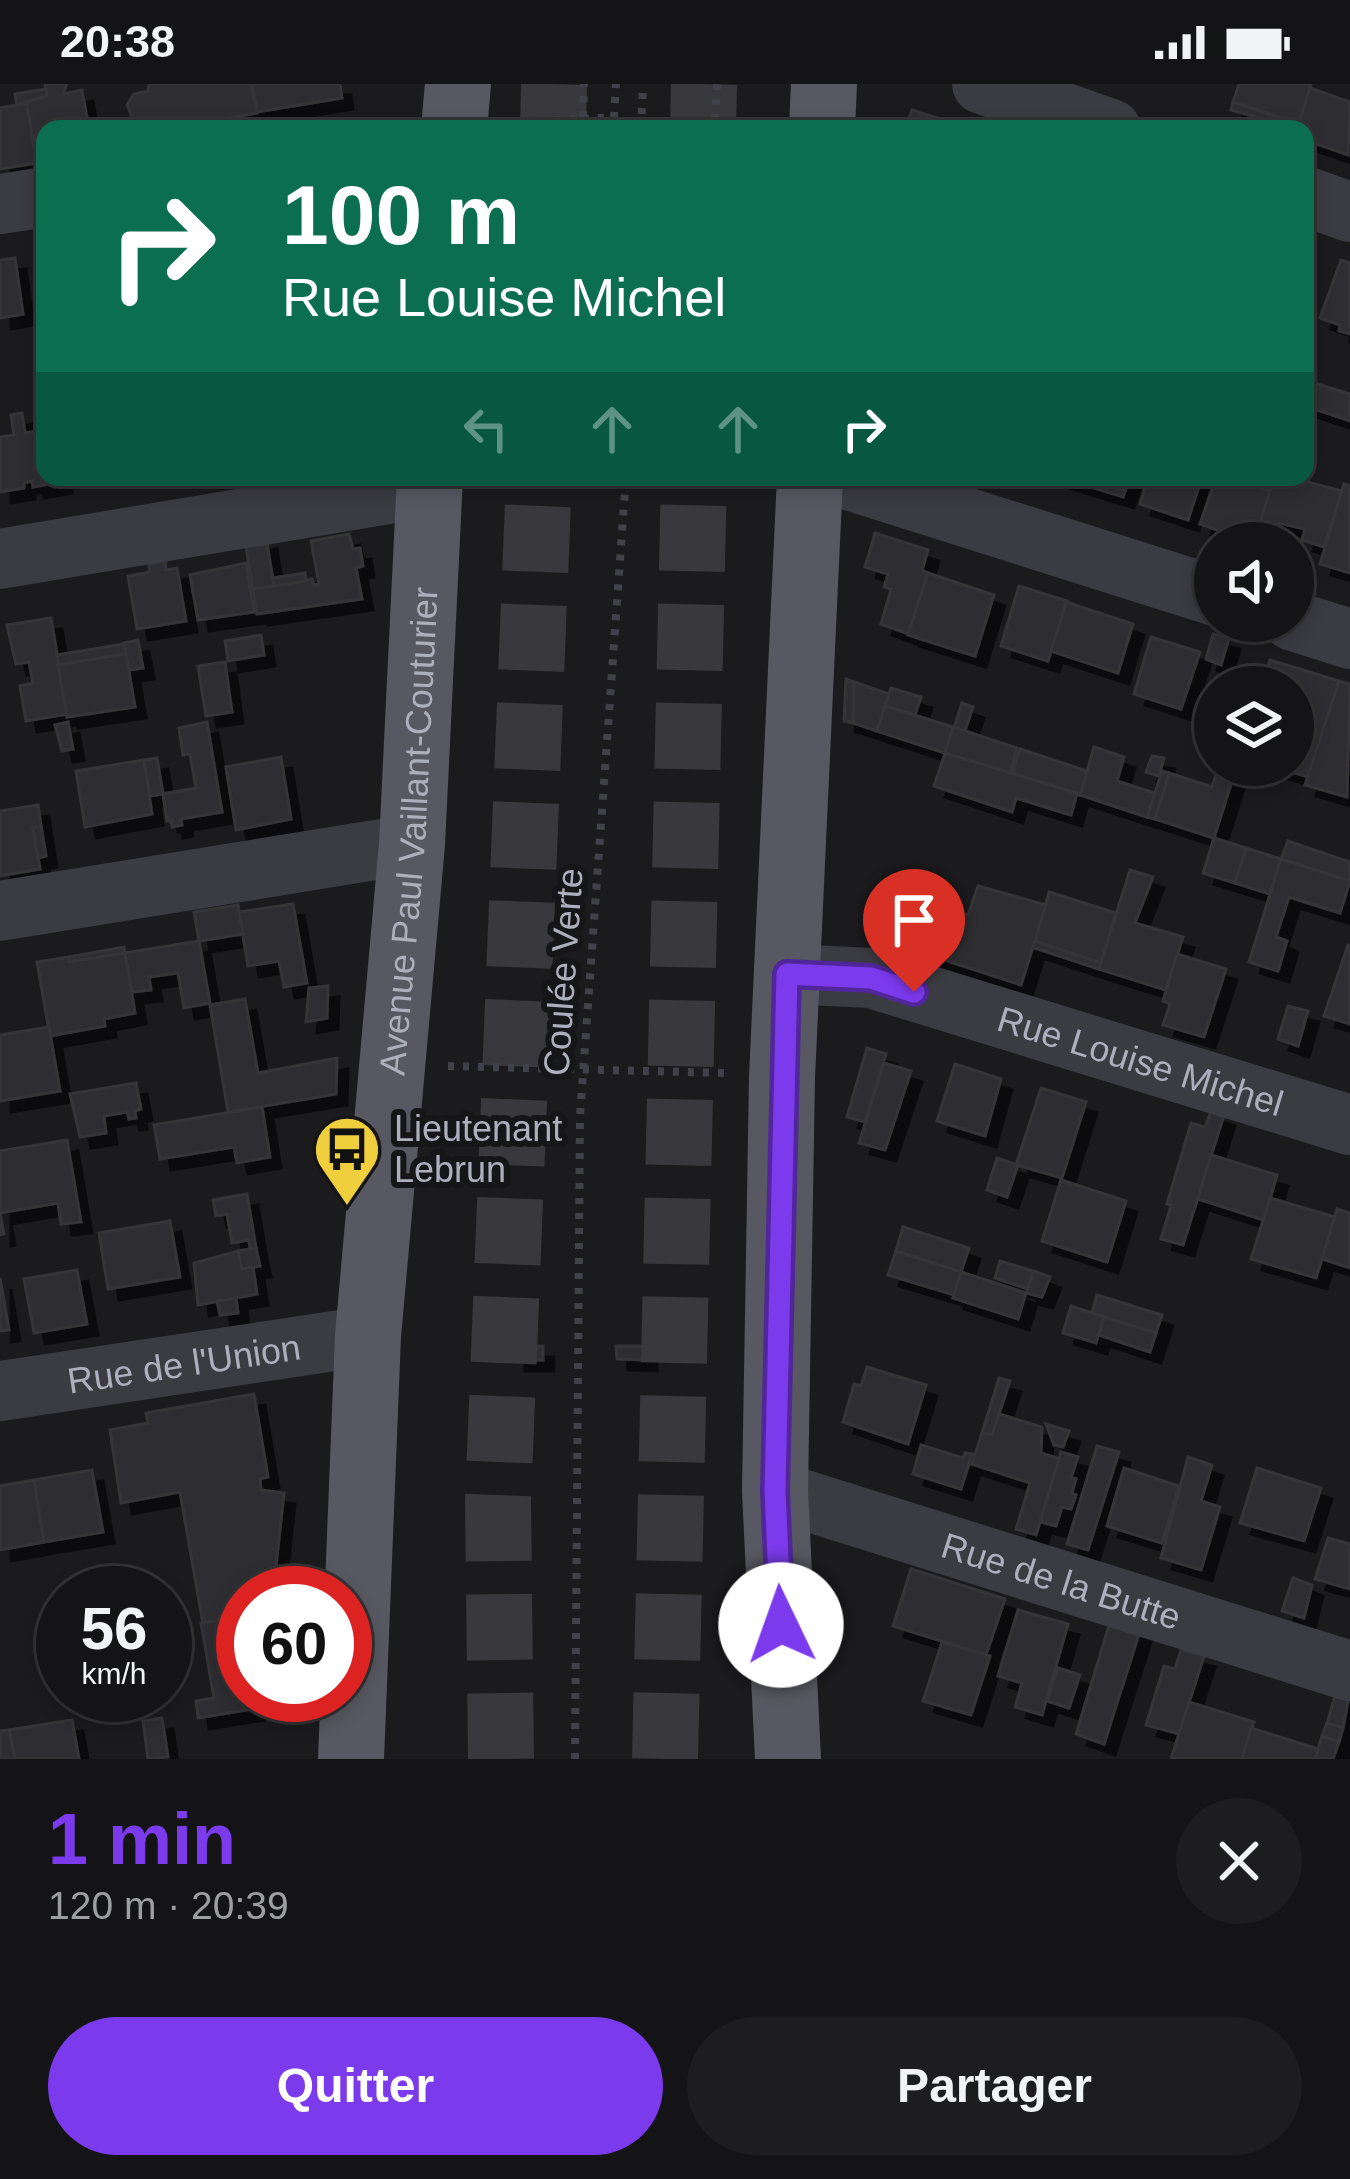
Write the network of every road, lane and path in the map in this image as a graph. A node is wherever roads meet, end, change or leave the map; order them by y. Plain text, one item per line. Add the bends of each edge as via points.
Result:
1 (584, 84) edge
2 (616, 84) edge
3 (643, 84) edge
4 (717, 84) edge
5 (982, 84) edge
6 (457, 101) edge
7 (810, 112) edge
8 (583, 119) junction
9 (484, 120) edge
10 (558, 120) edge
11 (641, 120) edge
12 (715, 120) edge
13 (726, 120) edge
14 (1086, 120) edge
15 (36, 198) edge
16 (1314, 199) edge
17 (0, 204) edge
18 (1350, 212) edge
19 (408, 486) edge
20 (430, 486) edge
21 (625, 486) edge
22 (810, 486) edge
23 (867, 486) edge
24 (0, 559) edge
25 (1194, 589) edge
26 (1314, 628) edge
27 (1350, 639) edge
28 (412, 844) junction
29 (0, 911) edge
30 (787, 974) junction
31 (730, 1052) dead end
32 (435, 1066) dead end
33 (583, 1068) junction
34 (1350, 1125) edge
35 (368, 1336) junction
36 (0, 1391) edge
37 (775, 1491) junction
38 (1350, 1670) edge
39 (351, 1759) edge
40 (575, 1759) edge
41 (788, 1759) edge

1 - 8 path
2 - 8 path via 614,116
3 - 11 path
4 - 12 path
5 - 14 street
6 - 9 path via 487,92
7 - 13 path
8 - 10 path
15 - 17 street
16 - 18 street
19 - 24 street
20 - 28 main road, Avenue Paul Vaillant-Couturier
21 - 33 path, Coulée Verte
22 - 30 main road
23 - 25 street
26 - 27 street
28 - 29 street
28 - 35 main road, Avenue Paul Vaillant-Couturier
30 - 34 street, Rue Louise Michel via 871,978
30 - 37 main road
31 - 33 path via 729,1073
32 - 33 path
33 - 40 path, Coulée Verte
35 - 36 street, Rue de l'Union
35 - 39 main road, Avenue Paul Vaillant-Couturier
37 - 38 street, Rue de la Butte
37 - 41 main road

